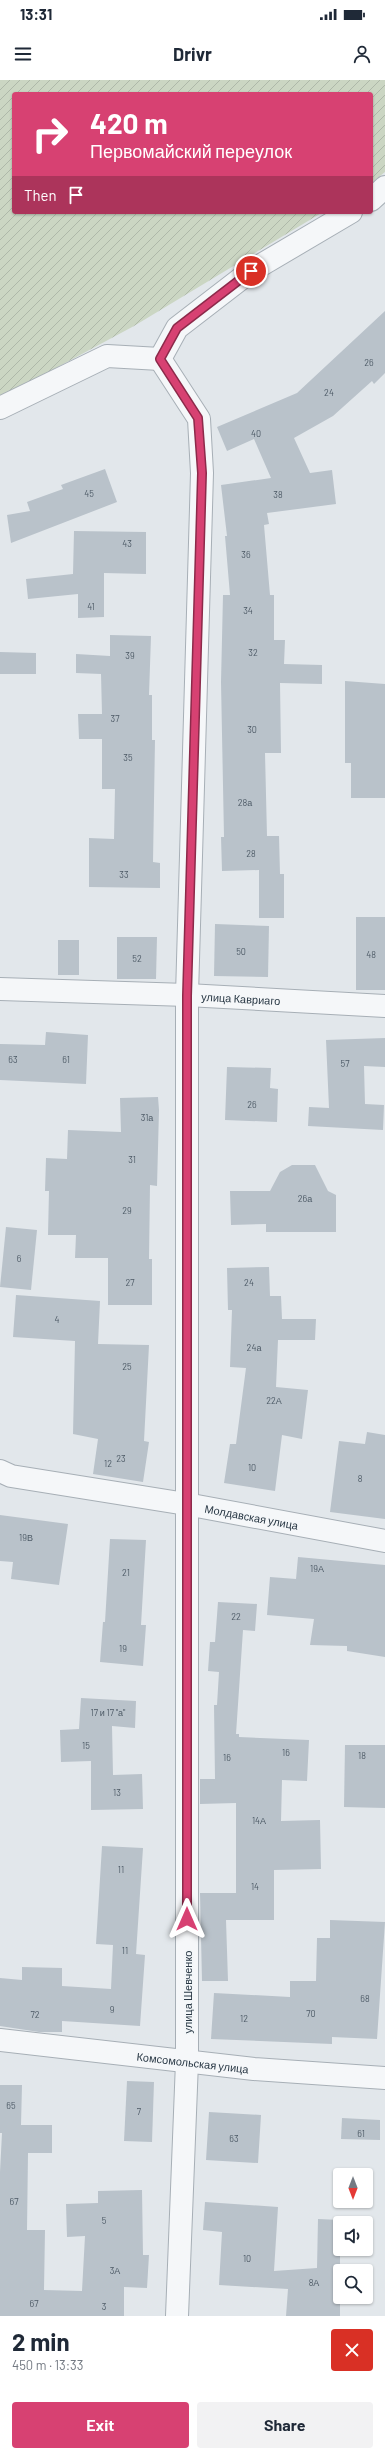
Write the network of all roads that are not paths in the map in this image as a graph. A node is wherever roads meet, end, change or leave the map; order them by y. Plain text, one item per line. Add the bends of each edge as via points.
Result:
1 (385, 187) edge
2 (373, 198) edge
3 (348, 214) edge
4 (160, 359) junction
5 (0, 408) edge
6 (0, 989) edge
7 (187, 996) junction
8 (385, 1006) edge
9 (0, 1471) edge
10 (186, 1504) junction
11 (385, 1541) edge
12 (0, 2040) edge
13 (187, 2062) junction
14 (385, 2078) edge
15 (177, 2316) edge

1 - 2 street
3 - 4 street via 251,271 177,328
4 - 5 street via 107,356
4 - 7 street, улица Шевченко via 198,418 202,473
6 - 7 street, улица Кавриаго
7 - 8 street, улица Кавриаго
7 - 10 street, улица Шевченко
9 - 10 street, Молдавская улица via 11,1476
10 - 11 street, Молдавская улица
10 - 13 street, улица Шевченко
12 - 13 street, Комсомольская улица
13 - 14 street, Комсомольская улица
13 - 15 street, улица Шевченко

